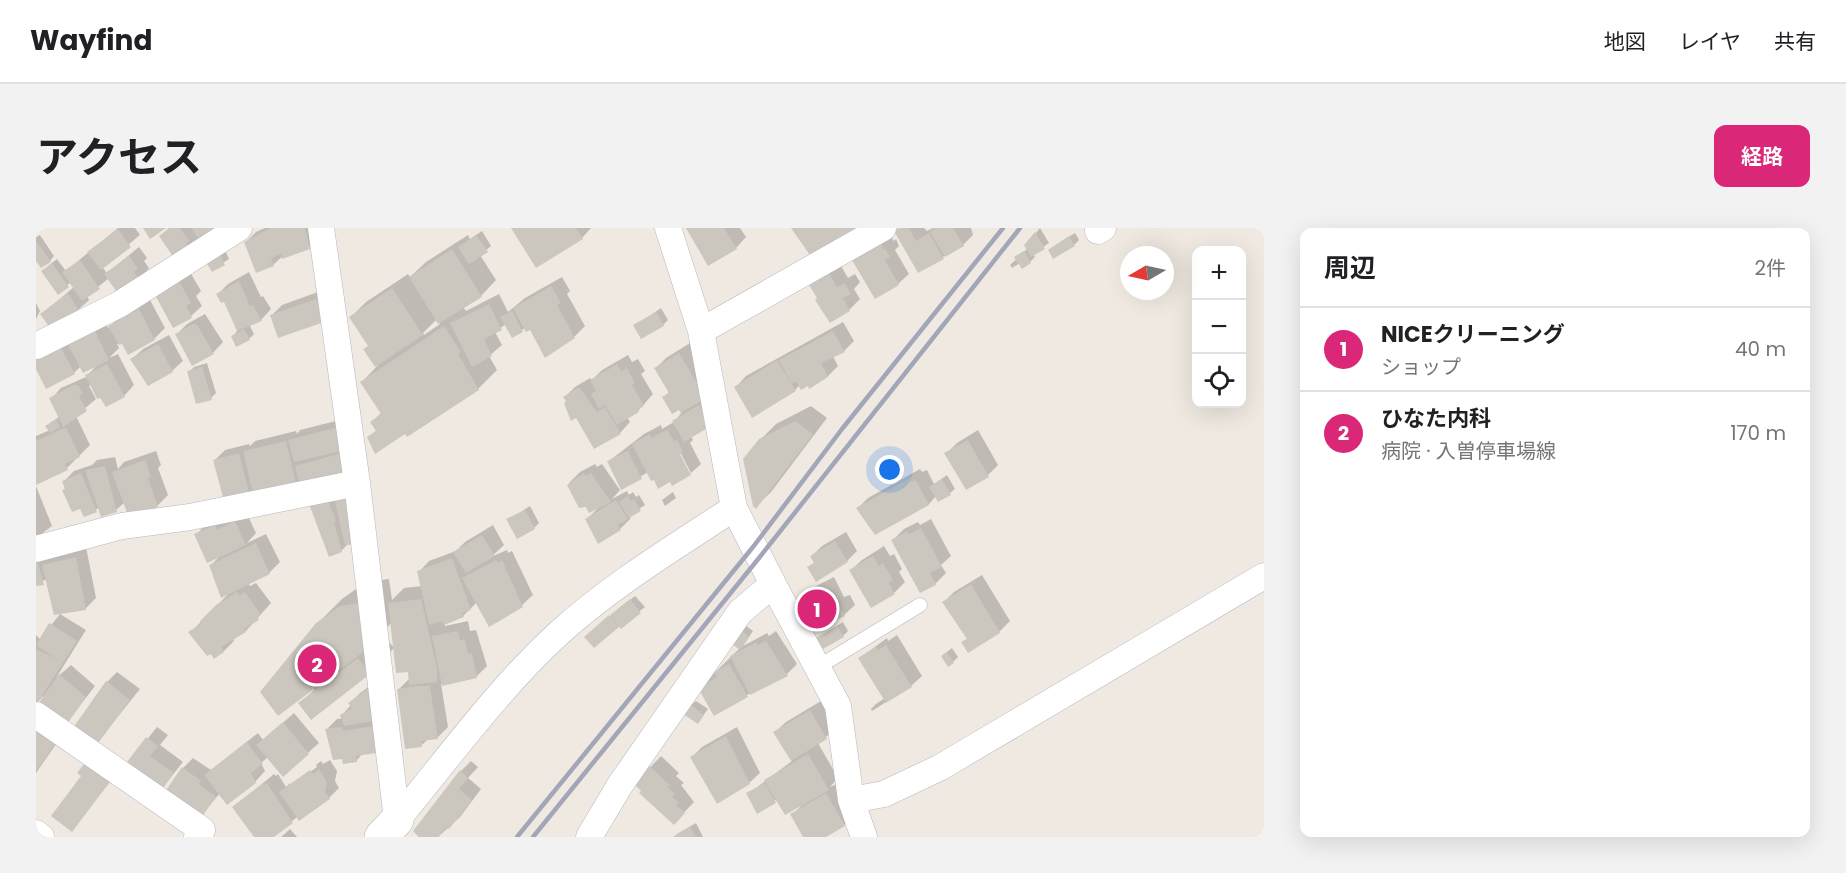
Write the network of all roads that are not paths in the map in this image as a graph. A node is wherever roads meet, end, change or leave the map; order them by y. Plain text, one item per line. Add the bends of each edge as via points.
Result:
1 (239, 228) edge
2 (321, 228) edge
3 (668, 228) edge
4 (883, 228) edge
5 (701, 330) junction
6 (36, 346) edge
7 (357, 483) junction
8 (734, 508) junction
9 (36, 549) edge
10 (1264, 576) edge
11 (773, 584) junction
12 (920, 605) dead end
13 (818, 667) junction
14 (36, 715) edge
15 (851, 800) junction
16 (389, 828) edge
17 (36, 833) edge
18 (41, 837) edge
19 (197, 837) edge
20 (589, 837) edge
21 (864, 837) edge

1 - 6 street via 120,304
2 - 7 street
3 - 5 street
4 - 5 street
5 - 8 street
7 - 9 street via 190,517 122,526
7 - 16 street
8 - 11 street
8 - 16 street via 613,590 559,633 520,673
10 - 15 street via 941,767 884,794
11 - 13 street
11 - 20 street via 740,612
12 - 13 lane
13 - 15 street via 838,706
14 - 19 street via 202,830
15 - 21 street
17 - 18 street

